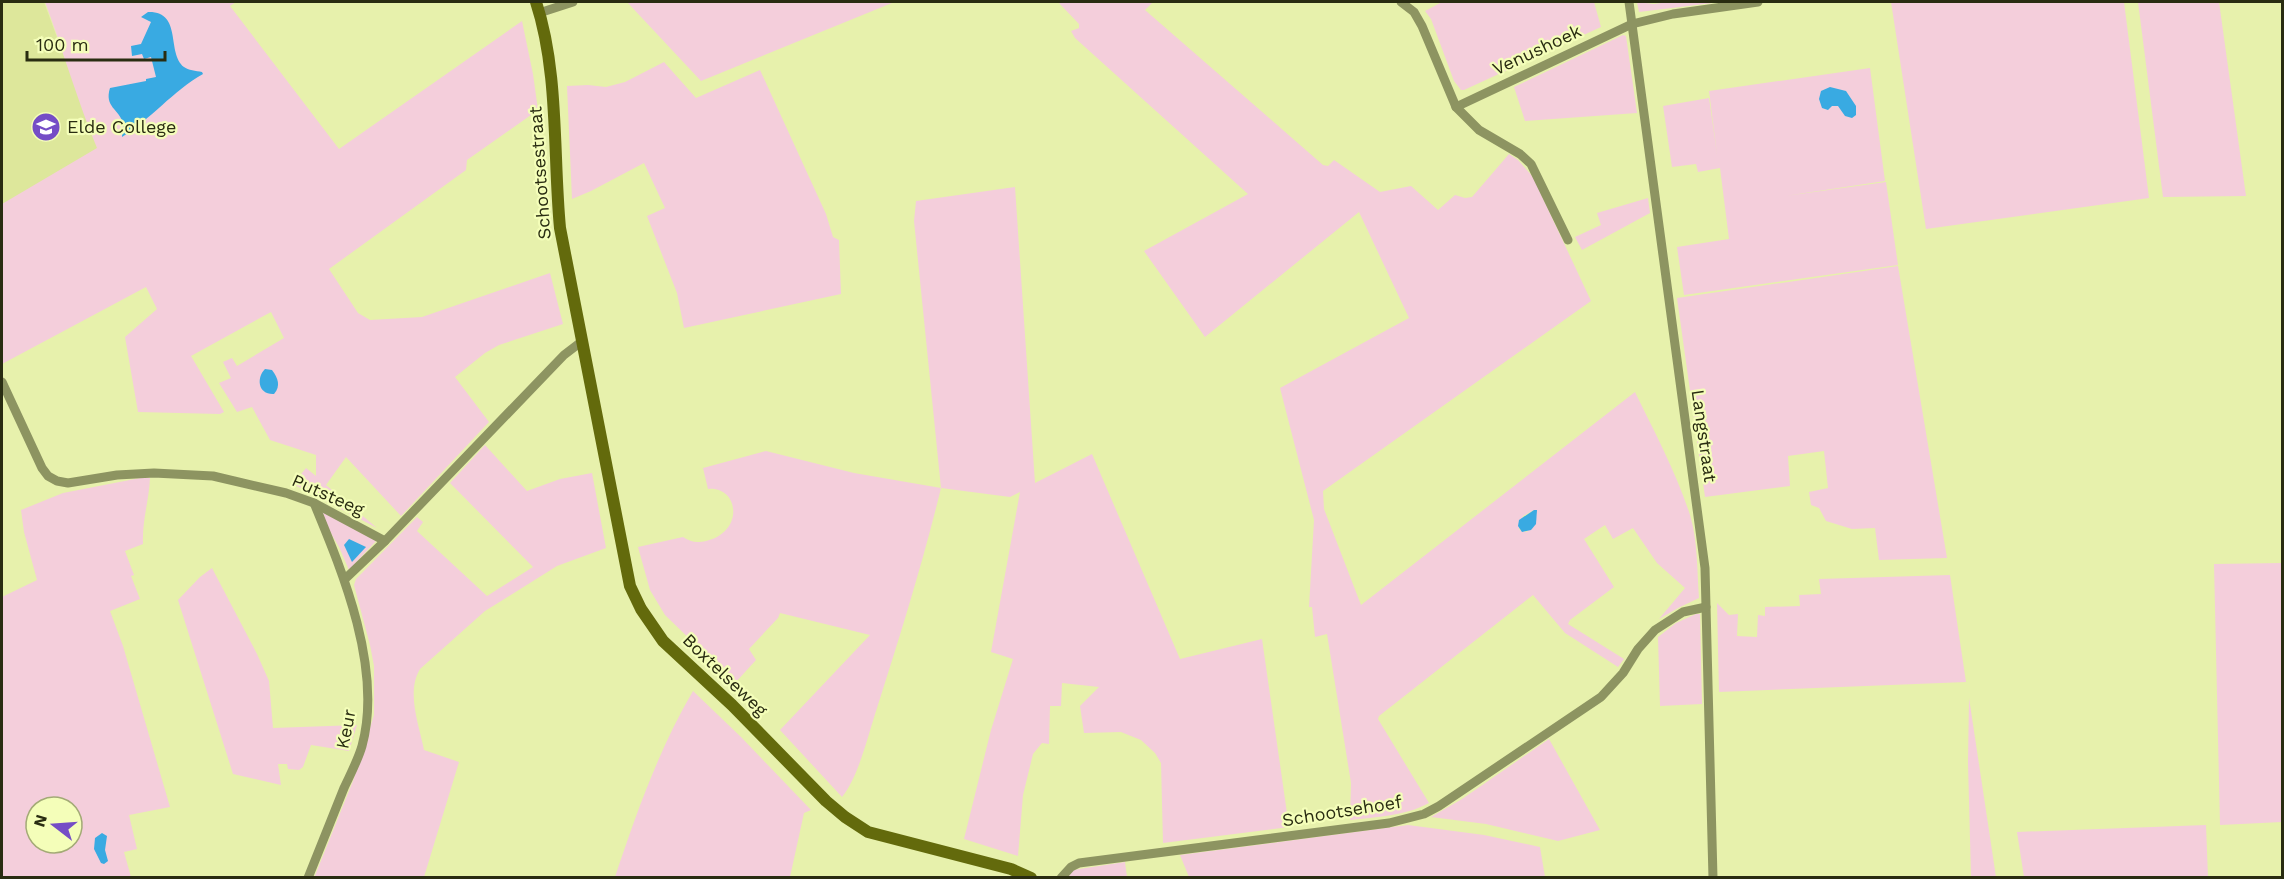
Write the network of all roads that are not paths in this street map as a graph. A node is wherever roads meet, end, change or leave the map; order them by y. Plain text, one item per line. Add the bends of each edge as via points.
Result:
1 (573, 2) edge
2 (1401, 2) edge
3 (1629, 2) edge
4 (1758, 2) edge
5 (538, 7) edge
6 (1632, 24) junction
7 (1456, 107) junction
8 (1568, 240) dead end
9 (581, 342) junction
10 (2, 382) edge
11 (314, 503) junction
12 (385, 541) junction
13 (345, 579) junction
14 (1706, 607) junction
15 (308, 878) edge
16 (1031, 878) edge
17 (1061, 878) edge
18 (1713, 878) edge

1 - 5 street
2 - 7 street via 1414,12 1422,26
3 - 6 street, Langstraat
4 - 6 street, Venushoek
5 - 9 main road, Schootsestraat via 551,77 560,228
6 - 7 street, Venushoek
6 - 14 street, Langstraat via 1705,568
7 - 8 street via 1479,130 1531,164
9 - 12 street
9 - 16 main road, Boxtelseweg via 630,586 663,641 845,818 868,832 1011,869
10 - 11 street, Putsteeg via 42,468 57,481 154,473 213,476
11 - 12 street, Putsteeg
11 - 13 street, Keur
12 - 13 street
13 - 15 street, Keur via 360,638 368,717 361,747
14 - 17 street, Schootsehoef via 1683,612 1655,630 1601,697 1424,814 1389,823 1079,863
14 - 18 street, Langstraat

